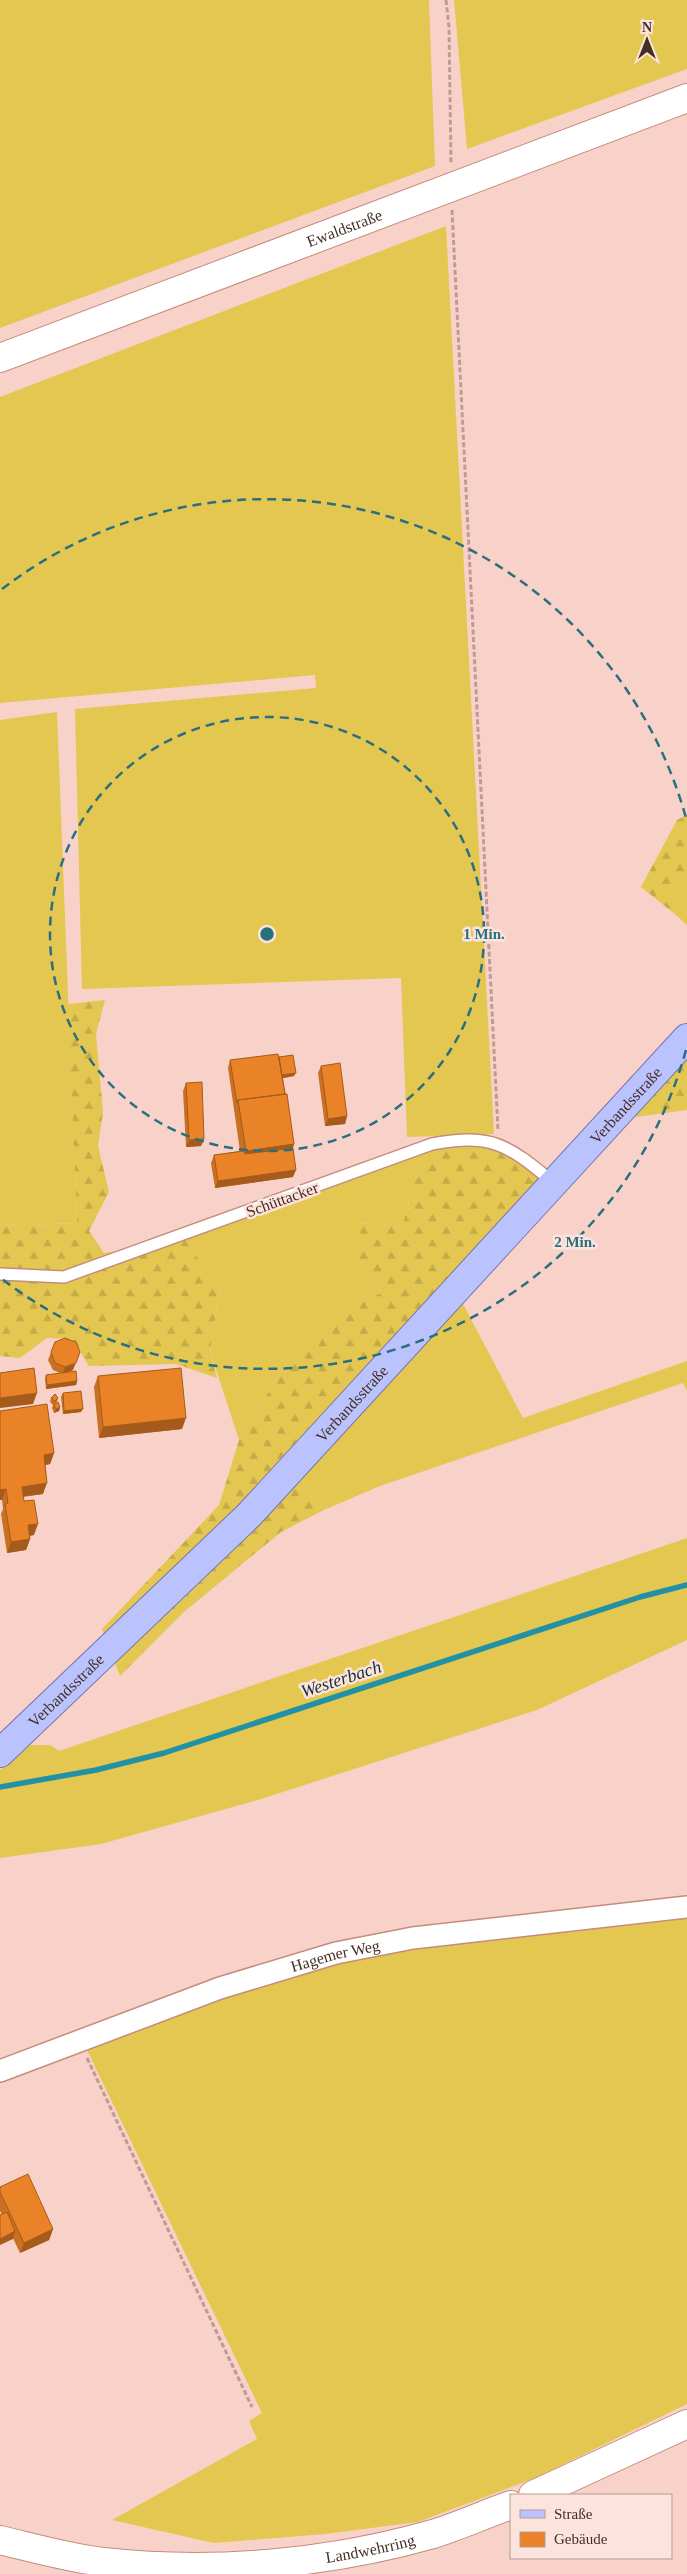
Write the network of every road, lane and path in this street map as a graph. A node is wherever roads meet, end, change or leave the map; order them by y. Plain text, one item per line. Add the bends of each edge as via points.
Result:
1 (446, 0) edge
2 (687, 98) edge
3 (451, 187) junction
4 (0, 358) edge
5 (687, 1038) edge
6 (500, 1144) junction
7 (554, 1183) junction
8 (0, 1274) edge
9 (0, 1753) edge
10 (687, 1908) edge
11 (79, 2041) junction
12 (0, 2071) edge
13 (252, 2407) dead end
14 (687, 2424) edge
15 (535, 2494) edge
16 (510, 2505) edge
17 (0, 2540) edge
18 (58, 2564) edge
19 (101, 2568) edge

1 - 3 path
2 - 3 street, Ewaldstraße
3 - 4 street, Ewaldstraße
3 - 6 path
5 - 7 main road, Verbandsstraße
6 - 7 lane, Schüttacker
6 - 8 lane, Schüttacker via 469,1139 432,1144 64,1277
7 - 9 main road, Verbandsstraße via 249,1515
10 - 11 street, Hagemer Weg via 413,1938 336,1953 220,1988
11 - 12 street, Hagemer Weg
11 - 13 path
14 - 15 street
16 - 19 street, Landwehrring via 434,2533 284,2564 227,2568
17 - 18 street, Landwehrring
18 - 19 street, Landwehrring

